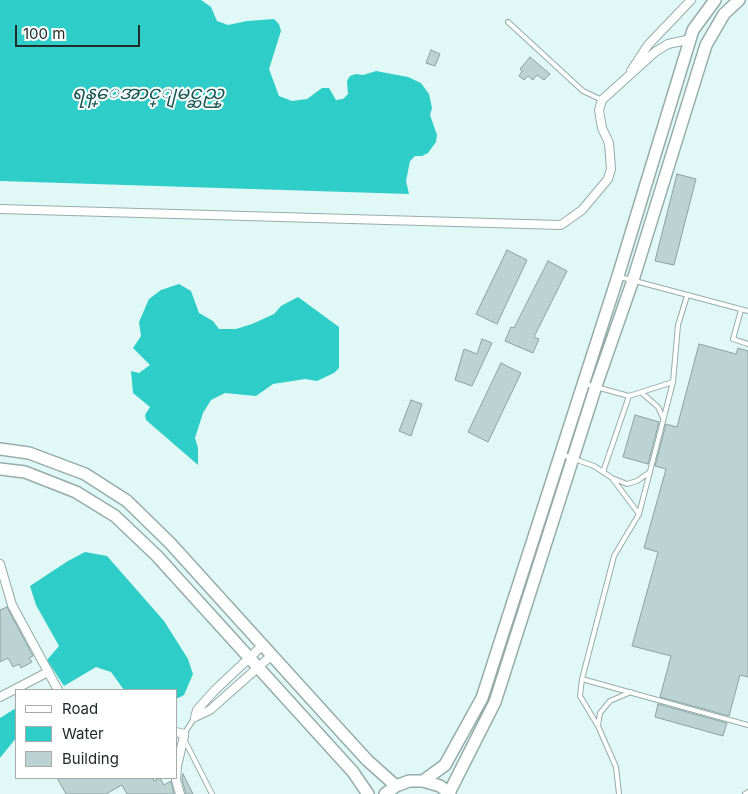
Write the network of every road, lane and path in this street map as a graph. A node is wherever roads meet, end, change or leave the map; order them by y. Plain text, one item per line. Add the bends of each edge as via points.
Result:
1 (691, 0) edge
2 (715, 0) edge
3 (739, 0) edge
4 (508, 22) dead end
5 (691, 39) junction
6 (629, 75) junction
7 (602, 100) junction
8 (0, 208) edge
9 (618, 276) junction
10 (632, 280) junction
11 (687, 296) junction
12 (741, 310) junction
13 (748, 311) edge
14 (748, 344) edge
15 (673, 382) junction
16 (583, 383) junction
17 (596, 386) junction
18 (642, 393) junction
19 (629, 396) junction
20 (663, 418) junction
21 (0, 449) edge
22 (560, 454) junction
23 (574, 457) junction
24 (0, 469) edge
25 (603, 472) junction
26 (650, 472) junction
27 (612, 478) junction
28 (639, 514) junction
29 (0, 564) edge
30 (263, 645) junction
31 (272, 655) junction
32 (249, 658) junction
33 (257, 668) junction
34 (48, 672) junction
35 (582, 678) junction
36 (15, 689) edge
37 (15, 689) edge
38 (57, 689) edge
39 (631, 692) junction
40 (0, 697) edge
41 (195, 717) junction
42 (748, 725) edge
43 (598, 726) junction
44 (182, 734) edge
45 (178, 755) edge
46 (176, 779) edge
47 (423, 781) junction
48 (396, 786) junction
49 (450, 793) edge
50 (180, 794) edge
51 (212, 794) edge
52 (368, 794) edge
53 (386, 794) edge
54 (619, 794) edge

1 - 6 street via 640,55
2 - 5 street via 693,30
3 - 10 street via 724,14 706,45
4 - 7 lane via 583,91
5 - 6 street via 668,44
5 - 9 street
6 - 7 street
7 - 8 street via 599,110 602,128 610,143 608,179 582,210 561,225
9 - 10 lane
9 - 16 street
10 - 11 lane
10 - 17 street
11 - 12 lane
11 - 15 lane via 678,325
12 - 13 lane
12 - 14 lane via 733,339
15 - 18 lane
15 - 20 lane
16 - 17 lane
16 - 22 street
17 - 19 lane
17 - 23 street
18 - 19 lane
18 - 20 lane via 658,407
19 - 25 lane
20 - 26 lane
21 - 30 street via 29,453 85,474 127,501
22 - 23 lane
22 - 47 street via 482,698 445,765
23 - 25 lane
23 - 49 street via 495,702
24 - 32 street via 25,472 76,492 115,516 157,556
25 - 27 lane
26 - 27 lane via 627,484
26 - 28 lane
27 - 28 lane
28 - 35 lane via 614,556
29 - 34 street via 12,605
30 - 31 street
30 - 32 street
31 - 33 street
31 - 48 street via 367,760
32 - 33 street
32 - 41 street via 203,702
33 - 41 street via 210,710
33 - 52 street via 352,772
34 - 36 street
34 - 38 street
35 - 39 lane
35 - 43 lane via 580,696
37 - 40 street
39 - 42 lane
39 - 43 lane via 610,701 600,713
41 - 44 lane
43 - 54 lane via 616,767
44 - 45 street
44 - 51 lane
46 - 50 street
47 - 48 street via 409,781
47 - 49 street
48 - 53 street

